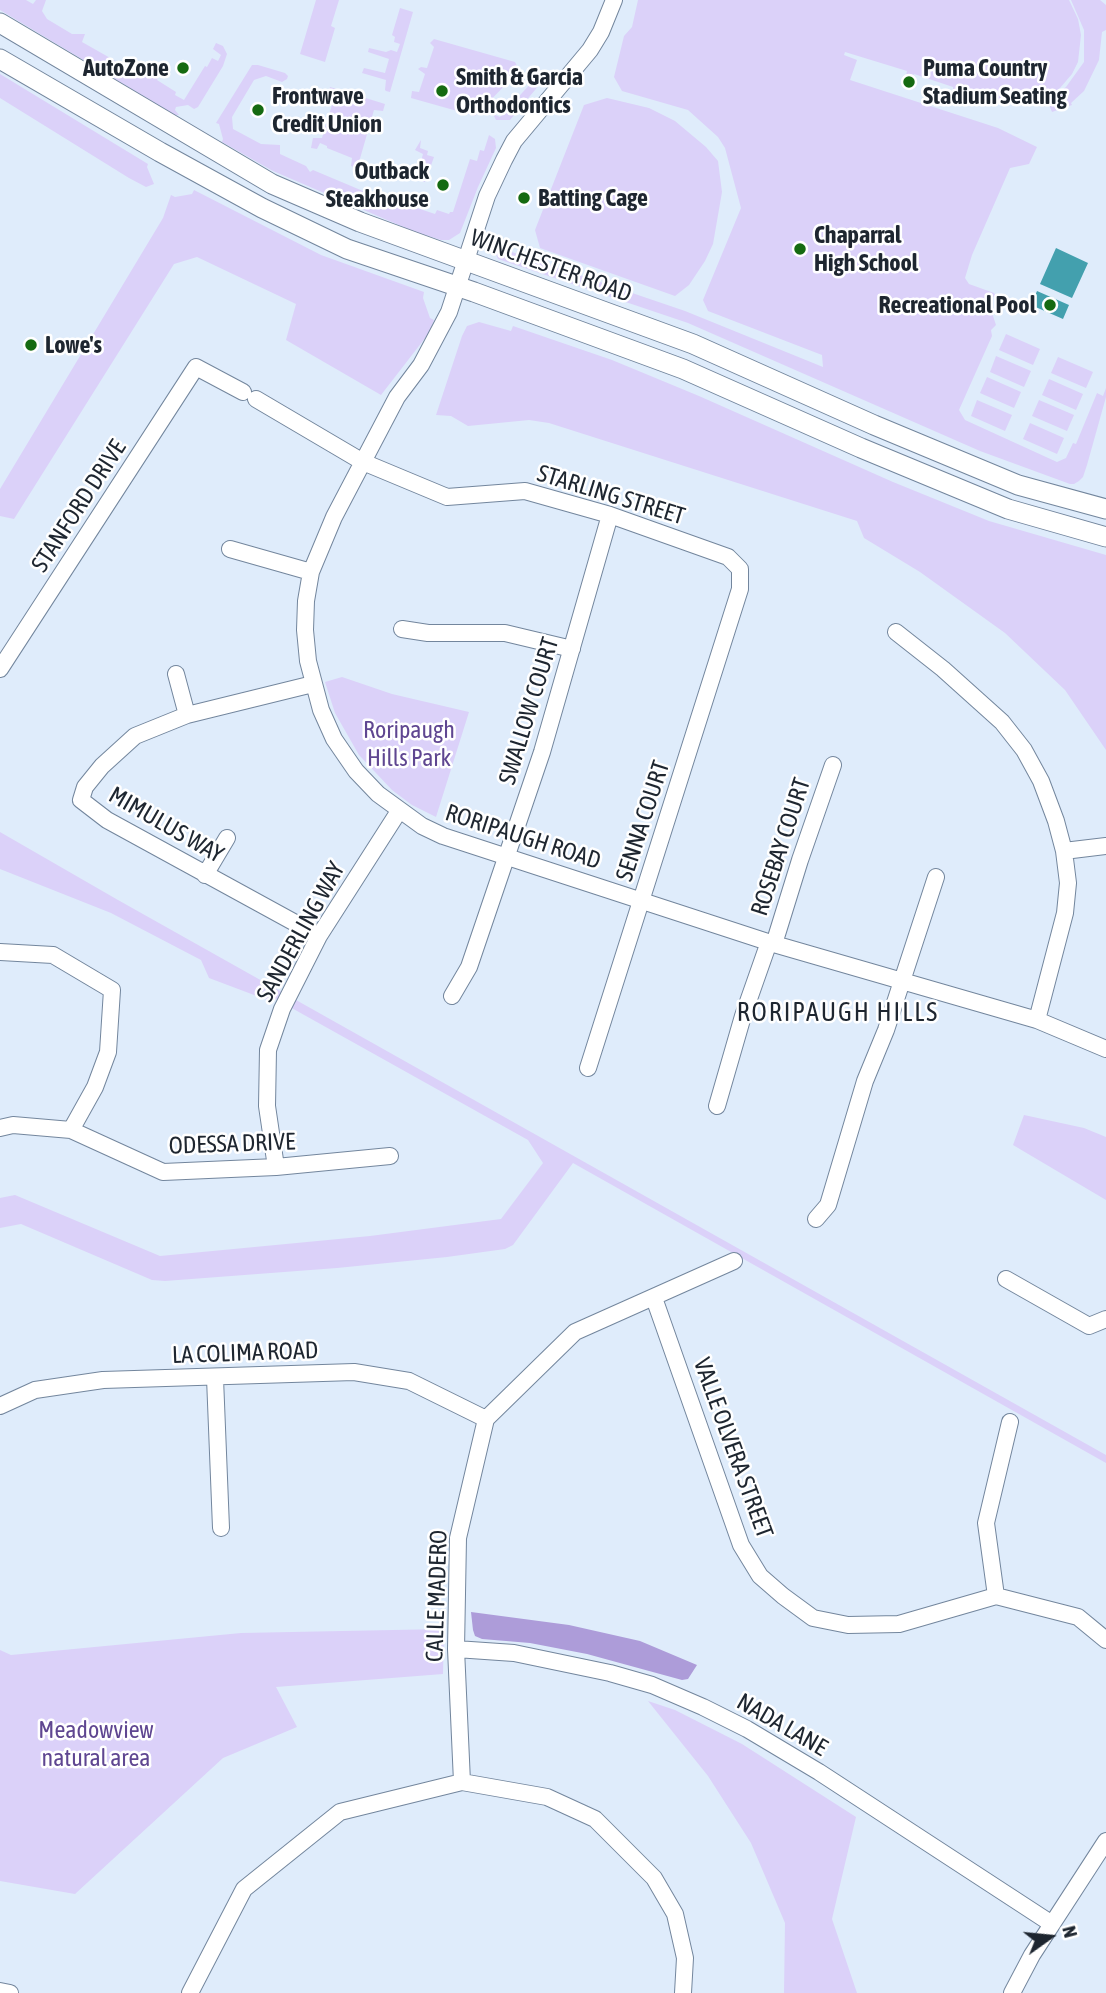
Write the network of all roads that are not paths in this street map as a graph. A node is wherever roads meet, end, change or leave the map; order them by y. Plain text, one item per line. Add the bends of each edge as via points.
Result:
1 (614, 0) edge
2 (0, 23) edge
3 (0, 59) edge
4 (465, 260) junction
5 (457, 287) junction
6 (197, 367) joint
7 (363, 463) junction
8 (1106, 509) edge
9 (610, 515) junction
10 (1106, 537) edge
11 (230, 549) dead end
12 (311, 572) junction
13 (740, 589) joint
14 (402, 629) dead end
15 (896, 632) dead end
16 (572, 649) junction
17 (0, 669) edge
18 (176, 674) dead end
19 (313, 684) junction
20 (187, 715) junction
21 (833, 765) dead end
22 (399, 811) junction
23 (227, 838) dead end
24 (1106, 846) edge
25 (1064, 851) junction
26 (505, 855) junction
27 (205, 875) junction
28 (936, 877) dead end
29 (642, 900) junction
30 (319, 936) junction
31 (771, 943) junction
32 (0, 952) edge
33 (903, 982) junction
34 (452, 996) dead end
35 (1037, 1020) junction
36 (1106, 1049) edge
37 (588, 1068) dead end
38 (717, 1106) dead end
39 (0, 1128) edge
40 (71, 1130) junction
41 (390, 1156) dead end
42 (276, 1167) junction
43 (816, 1220) dead end
44 (734, 1261) dead end
45 (1006, 1279) dead end
46 (654, 1298) junction
47 (1106, 1319) edge
48 (215, 1378) junction
49 (0, 1406) edge
50 (485, 1419) junction
51 (1010, 1422) dead end
52 (221, 1528) dead end
53 (996, 1596) junction
54 (1106, 1640) edge
55 (456, 1649) junction
56 (462, 1782) junction
57 (1106, 1841) edge
58 (1052, 1924) junction
59 (0, 1992) edge
60 (10, 1993) edge
61 (190, 1993) edge
62 (683, 1993) edge
63 (1012, 1993) edge

1 - 4 street, RORIPAUGH ROAD via 590,50 514,141 494,178
2 - 4 main road, WINCHESTER ROAD via 272,184
3 - 5 main road, WINCHESTER ROAD via 296,225 348,249
4 - 5 street, RORIPAUGH ROAD
4 - 8 main road, WINCHESTER ROAD via 693,344 1017,485
5 - 7 street, RORIPAUGH ROAD via 421,365 397,397
5 - 10 main road, WINCHESTER ROAD via 682,369 1008,509
6 - 7 street, STARLING STREET
6 - 17 street, STANFORD DRIVE
7 - 9 street, STARLING STREET via 447,497 526,491
7 - 12 street, RORIPAUGH ROAD
9 - 13 street, STARLING STREET via 728,557 740,569
9 - 16 street, SWALLOW COURT
11 - 12 street
12 - 19 street, RORIPAUGH ROAD via 305,630
13 - 29 street, SENNA COURT
14 - 16 street via 505,633
15 - 25 street via 1002,722 1024,750 1041,781
16 - 26 street, SWALLOW COURT
18 - 20 street
19 - 20 street, MIMULUS WAY
19 - 22 street, RORIPAUGH ROAD via 343,752 356,771
20 - 27 street, MIMULUS WAY via 135,736 102,766 81,800 107,820
21 - 31 street, ROSEBAY COURT
22 - 26 street, RORIPAUGH ROAD via 443,836
22 - 30 street, SANDERLING WAY
23 - 27 street
24 - 25 street
25 - 35 street via 1066,913
26 - 29 street, RORIPAUGH ROAD
26 - 34 street, SWALLOW COURT via 469,967
27 - 30 street, MIMULUS WAY
28 - 33 street
29 - 31 street, RORIPAUGH ROAD
29 - 37 street, SENNA COURT
30 - 42 street, SANDERLING WAY via 286,999 268,1050 267,1106
31 - 33 street, RORIPAUGH ROAD
31 - 38 street, ROSEBAY COURT via 743,1016
32 - 40 street via 53,955 112,990 108,1052
33 - 35 street, RORIPAUGH ROAD
33 - 43 street via 865,1081 828,1205
35 - 36 street, RORIPAUGH ROAD
39 - 40 street, ODESSA DRIVE
40 - 42 street, ODESSA DRIVE via 163,1172
41 - 42 street, ODESSA DRIVE
44 - 46 street
45 - 47 street via 1089,1326
46 - 50 street via 575,1332
46 - 53 street, VALLE OLVERA STREET via 741,1545 761,1576 783,1596 813,1618 860,1625 899,1624
48 - 49 street, LA COLIMA ROAD via 103,1380 35,1390
48 - 50 street, LA COLIMA ROAD via 354,1372 409,1381
48 - 52 street
50 - 55 street, CALLE MADERO via 458,1538
51 - 53 street via 986,1523
53 - 54 street via 1078,1617
55 - 56 street, CALLE MADERO
55 - 58 street, NADA LANE via 514,1653 610,1673 703,1707 819,1772
56 - 61 street via 340,1812 244,1889
56 - 62 street via 547,1797 595,1819 654,1878 675,1914 685,1958
57 - 58 street
58 - 63 street
59 - 60 street

